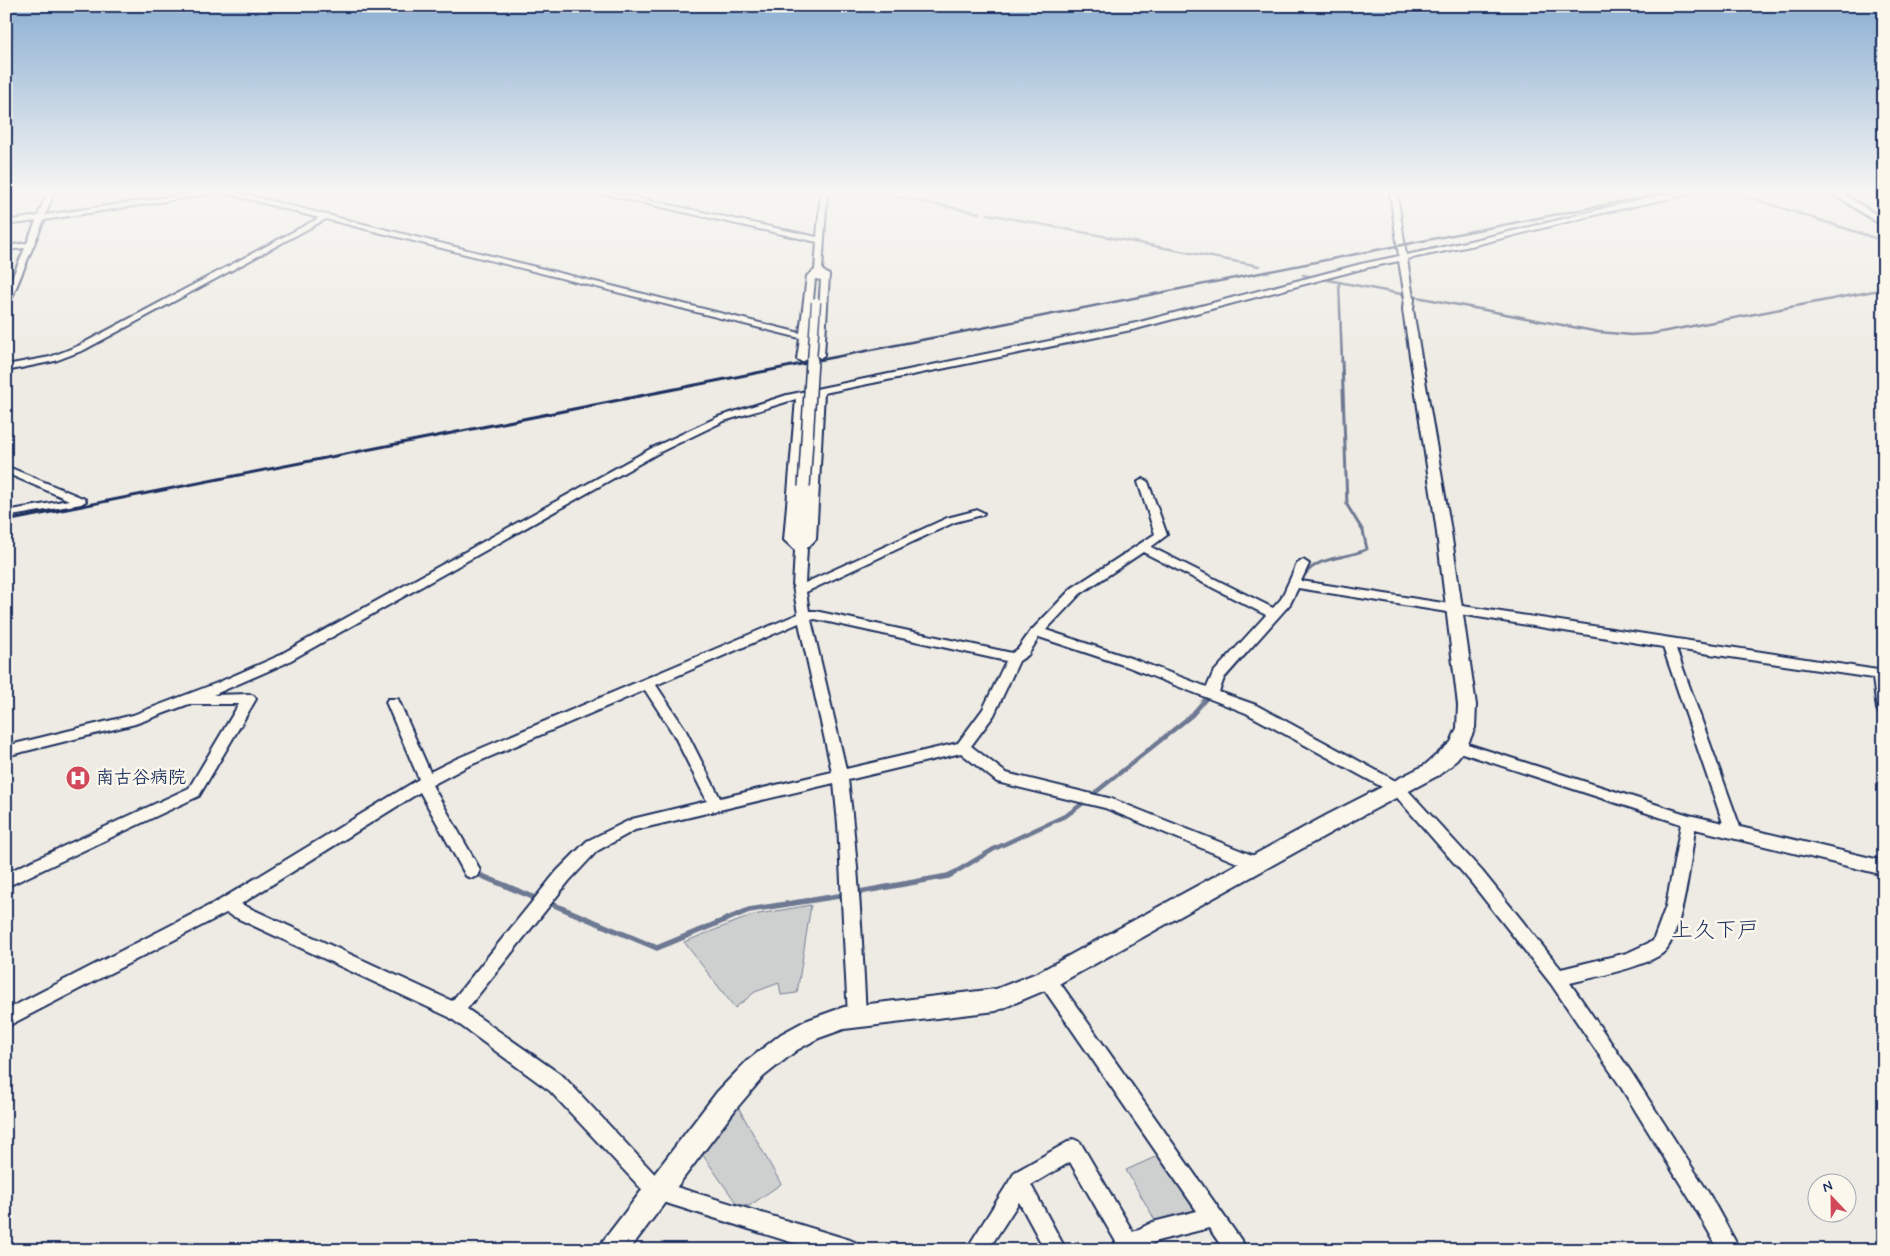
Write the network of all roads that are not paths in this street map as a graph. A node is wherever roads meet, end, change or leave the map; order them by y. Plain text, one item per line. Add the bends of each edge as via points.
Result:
1 (26, 252) edge
2 (261, 252) edge
3 (463, 252) edge
4 (819, 252) edge
5 (1402, 252) edge
6 (1434, 252) edge
7 (1403, 258) junction
8 (818, 271) junction
9 (1409, 298) joint
10 (6, 302) edge
11 (805, 337) junction
12 (820, 355) dead end
13 (802, 359) dead end
14 (6, 368) edge
15 (819, 391) junction
16 (801, 395) junction
17 (6, 469) edge
18 (1143, 482) dead end
19 (978, 513) dead end
20 (6, 514) edge
21 (1143, 547) junction
22 (800, 548) junction
23 (1304, 564) dead end
24 (1294, 584) junction
25 (800, 590) junction
26 (1453, 610) junction
27 (1275, 614) junction
28 (804, 616) junction
29 (1037, 632) junction
30 (1668, 643) junction
31 (1014, 658) junction
32 (1881, 674) edge
33 (647, 682) junction
34 (1212, 693) junction
35 (183, 701) junction
36 (393, 702) dead end
37 (1884, 709) edge
38 (1458, 746) junction
39 (963, 747) junction
40 (6, 751) edge
41 (840, 775) junction
42 (425, 782) junction
43 (1398, 789) junction
44 (716, 805) junction
45 (1689, 821) junction
46 (1734, 832) junction
47 (1257, 864) junction
48 (1884, 868) edge
49 (472, 871) dead end
50 (6, 880) edge
51 (226, 905) junction
52 (1558, 978) junction
53 (1047, 979) junction
54 (455, 1011) junction
55 (856, 1016) junction
56 (6, 1019) edge
57 (1020, 1184) junction
58 (656, 1191) junction
59 (1213, 1217) junction
60 (1126, 1248) edge
61 (612, 1250) edge
62 (850, 1250) edge
63 (976, 1250) edge
64 (1056, 1250) edge
65 (1236, 1250) edge
66 (1730, 1250) edge

1 - 10 street
2 - 14 street via 81,348 52,359
3 - 11 street
4 - 8 street
5 - 7 street
6 - 7 street
7 - 9 street
7 - 15 street via 1136,326
8 - 11 street via 811,276
8 - 12 street via 825,275
8 - 22 street, bridge
9 - 26 street via 1408,310 1443,525
11 - 13 street
15 - 16 street
15 - 22 street via 810,540
16 - 22 street via 790,540
16 - 35 street via 721,418 656,450 279,661
17 - 20 street via 81,501
18 - 21 street via 1162,535
19 - 25 street via 951,520
21 - 27 street
21 - 29 street via 1076,591
22 - 25 street
23 - 24 street
24 - 26 street
24 - 27 street
25 - 28 street
26 - 30 street
26 - 38 street via 1467,705 1466,728
27 - 34 street via 1218,676
28 - 31 street via 815,615
28 - 33 street
28 - 41 street
29 - 31 street via 1023,652
29 - 34 street via 1131,662
30 - 32 street
30 - 46 street
31 - 39 street via 989,711
32 - 37 street
33 - 42 street via 490,748
33 - 44 street via 680,733
34 - 43 street via 1251,709
35 - 40 street via 135,719
35 - 50 street via 249,699 194,792
36 - 42 street
38 - 43 street via 1432,770
38 - 45 street
39 - 41 street
39 - 47 street via 1002,778 1107,803
41 - 44 street
41 - 55 street via 846,824
42 - 49 street
42 - 51 street
43 - 47 street
43 - 52 street via 1476,876
44 - 54 street via 632,825 592,846 563,876
45 - 46 street
45 - 52 street via 1668,925 1659,946 1642,955
46 - 48 street
47 - 53 street
51 - 54 street
51 - 56 street
52 - 66 street via 1630,1086
53 - 55 street via 996,1000
53 - 59 street
54 - 58 street via 557,1084
55 - 58 street via 813,1029 768,1057 726,1101
57 - 60 street via 1022,1179 1074,1149
57 - 63 street
57 - 64 street
58 - 61 street
58 - 62 street
59 - 60 street via 1153,1232
59 - 65 street

